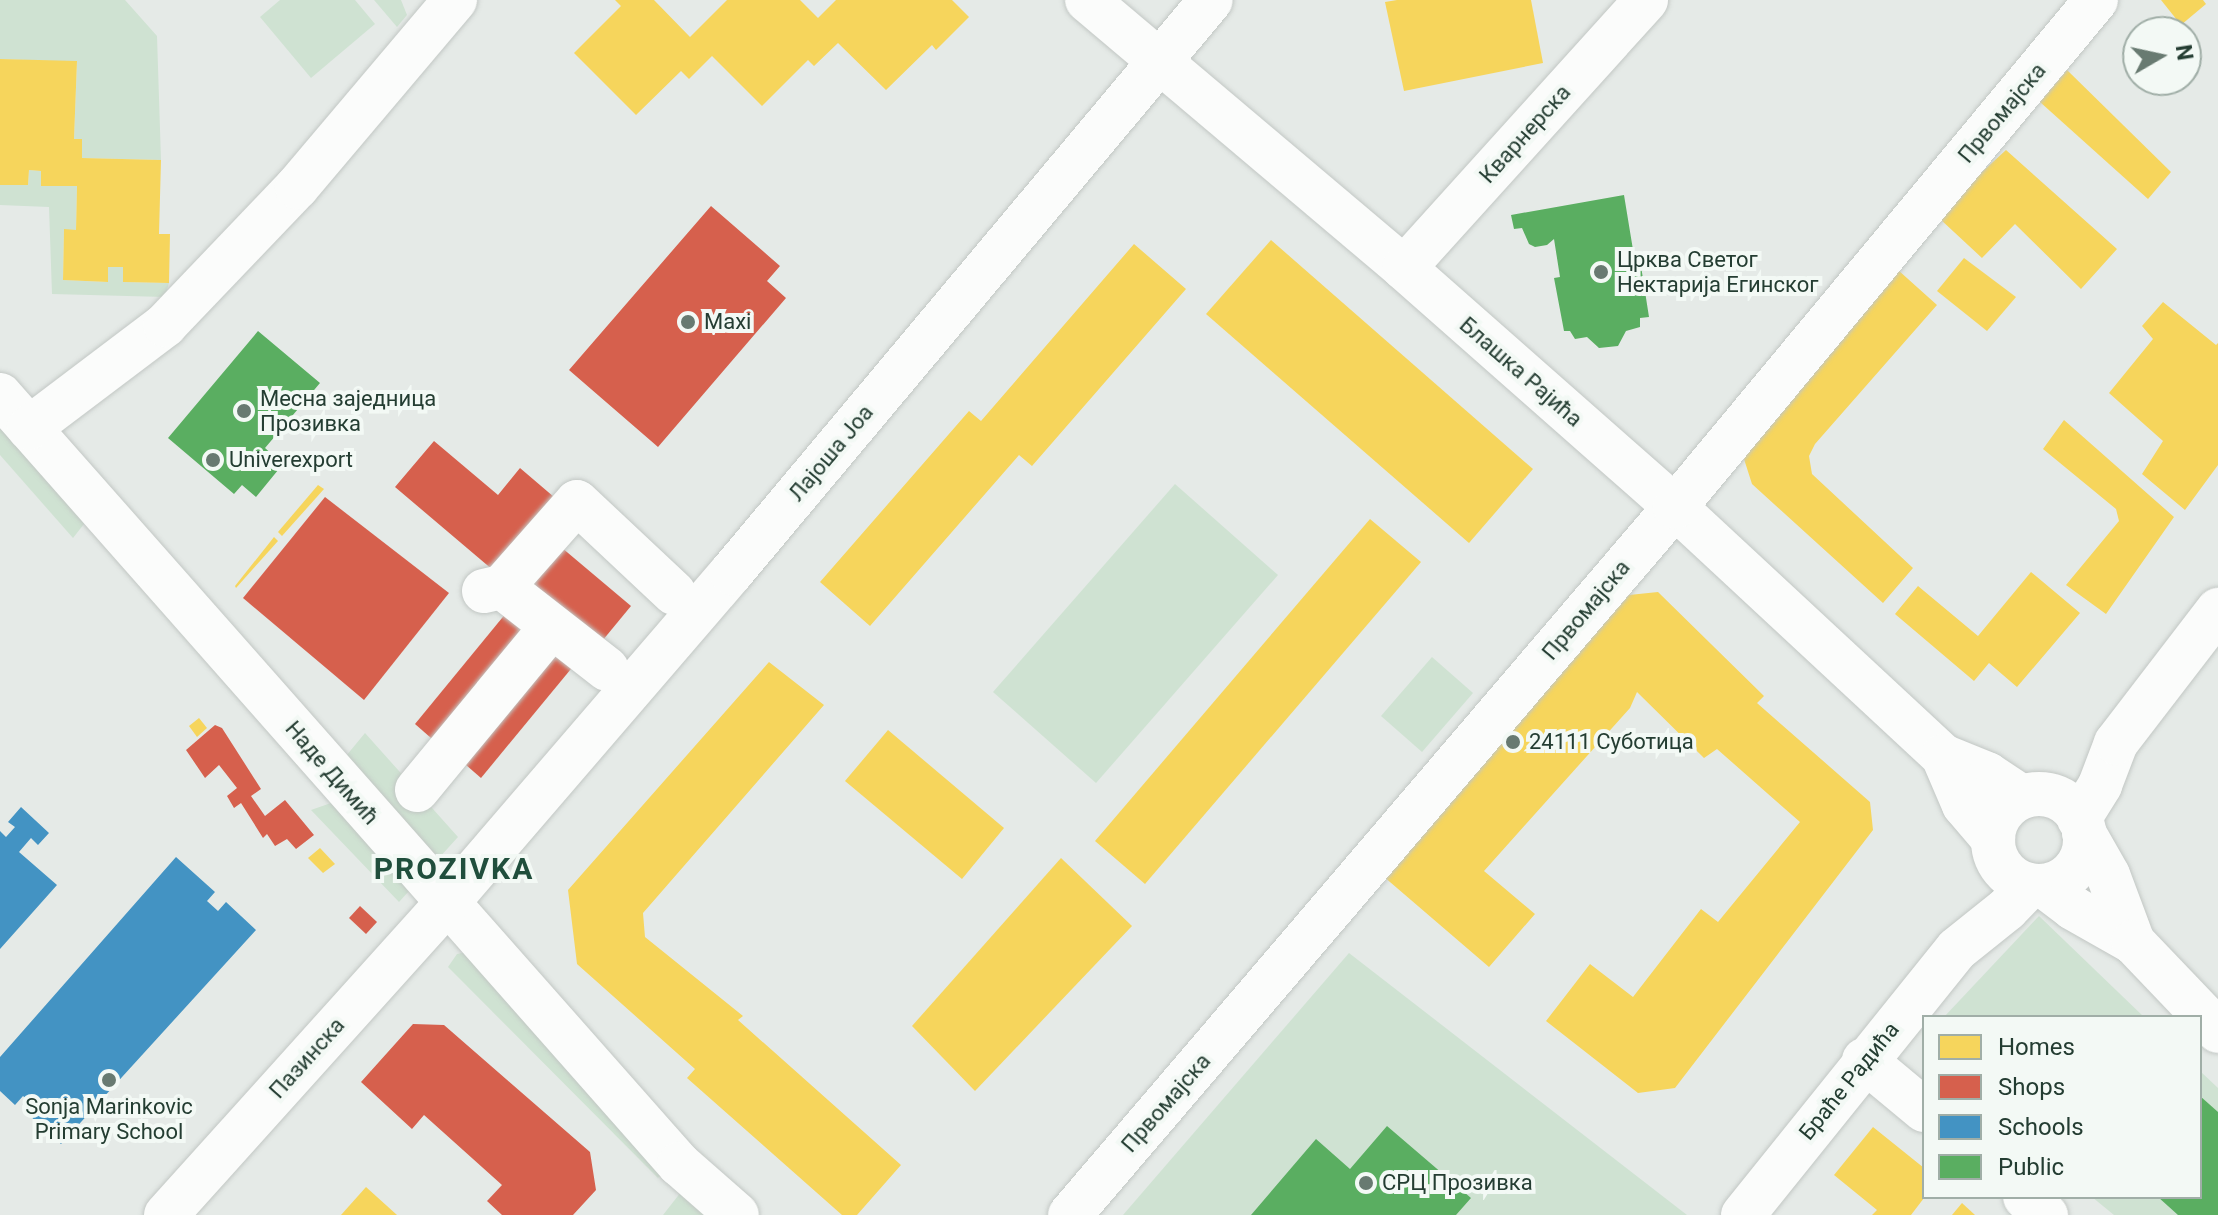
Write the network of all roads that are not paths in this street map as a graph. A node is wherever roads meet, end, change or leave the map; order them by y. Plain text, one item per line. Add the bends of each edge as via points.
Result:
1 (455, 0) edge
2 (1087, 0) edge
3 (1211, 0) edge
4 (1646, 0) edge
5 (2096, 0) edge
6 (1159, 62) junction
7 (1404, 268) junction
8 (11, 416) edge
9 (1675, 507) junction
10 (674, 593) dead end
11 (2218, 610) edge
12 (552, 626) junction
13 (607, 669) dead end
14 (1943, 756) junction
15 (417, 790) dead end
16 (2058, 811) junction
17 (2017, 868) junction
18 (448, 902) junction
19 (2133, 942) junction
20 (2218, 1031) edge
21 (1864, 1060) junction
22 (1922, 1108) edge
23 (2027, 1199) edge
24 (166, 1215) edge
25 (737, 1215) edge
26 (1070, 1215) edge
27 (1743, 1215) edge
28 (2046, 1215) edge

1 - 8 street via 297,187 165,325
2 - 6 street, Блашка Рајића
3 - 6 street, Лајоша Јоа
4 - 7 street, Кварнерска
5 - 9 street, Првомајска
6 - 7 street, Блашка Рајића
6 - 18 street, Лајоша Јоа
7 - 9 street, Блашка Рајића
8 - 18 street, Наде Димић
9 - 14 street, Блашка Рајића
9 - 26 street, Првомајска
10 - 12 street via 577,502 493,589
11 - 16 street via 2116,743 2079,766
12 - 13 street
12 - 15 street
14 - 16 street, Блашка Рајића
14 - 17 street, Блашка Рајића via 1964,805
16 - 17 street, Браће Радића via 2005,809
16 - 17 street via 2079,862 2059,882
16 - 19 street via 2108,875
17 - 19 street, Блашка Рајића
17 - 21 street, Браће Радића
18 - 24 street, Пазинска
18 - 25 street, Наде Димић via 679,1164
19 - 20 street
21 - 22 street
21 - 27 street, Браће Радића
23 - 28 street

